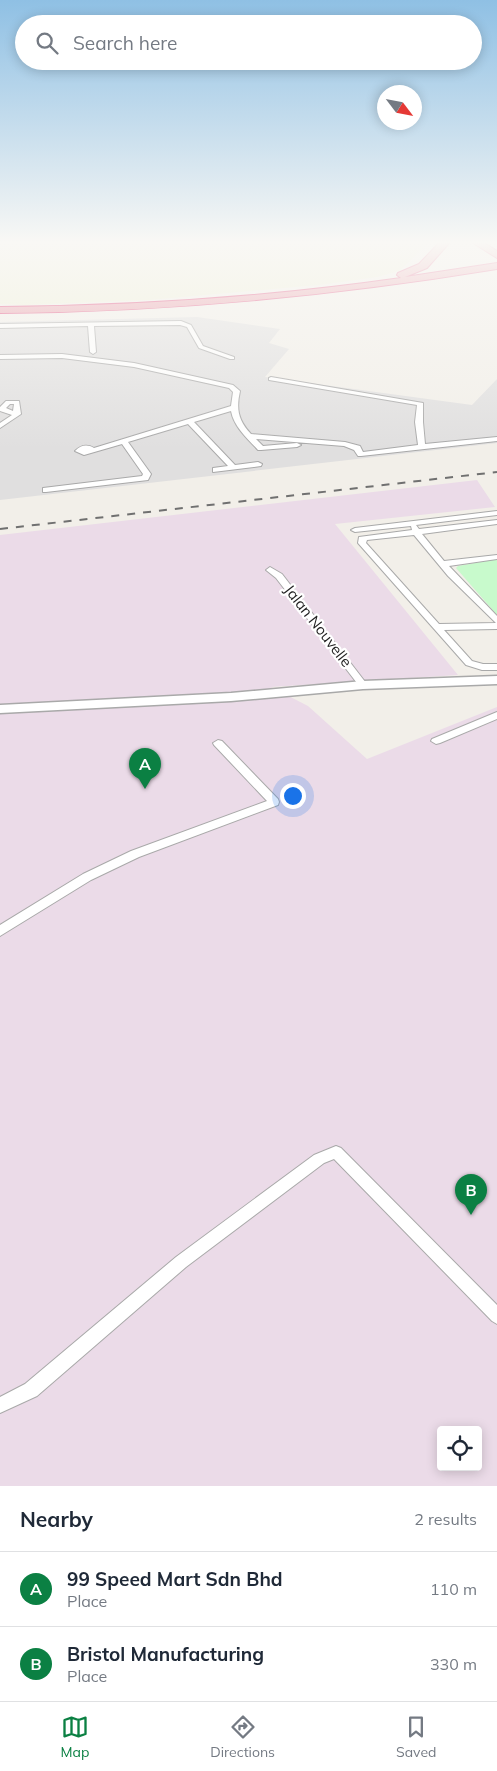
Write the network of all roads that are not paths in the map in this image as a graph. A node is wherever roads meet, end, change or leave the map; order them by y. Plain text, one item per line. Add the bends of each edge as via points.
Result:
1 (147, 310) edge
2 (0, 314) edge
3 (0, 326) edge
4 (91, 326) junction
5 (93, 352) dead end
6 (0, 357) edge
7 (232, 358) dead end
8 (271, 379) dead end
9 (232, 408) junction
10 (16, 414) dead end
11 (189, 421) junction
12 (0, 426) edge
13 (497, 439) edge
14 (124, 442) junction
15 (422, 447) junction
16 (91, 451) dead end
17 (258, 464) dead end
18 (233, 467) junction
19 (216, 470) dead end
20 (46, 490) dead end
21 (497, 513) edge
22 (497, 522) edge
23 (414, 528) junction
24 (355, 530) dead end
25 (497, 557) edge
26 (444, 564) junction
27 (270, 570) dead end
28 (497, 621) edge
29 (497, 626) edge
30 (436, 627) junction
31 (497, 667) edge
32 (497, 680) edge
33 (363, 685) junction
34 (0, 709) edge
35 (497, 715) edge
36 (436, 741) dead end
37 (218, 743) dead end
38 (0, 931) edge
39 (497, 1316) edge
40 (0, 1405) edge

1 - 2 highway
3 - 4 street
4 - 5 street
4 - 7 street via 186,324 201,347
6 - 9 street via 62,356 134,365 222,384 236,388
8 - 15 street via 421,404
9 - 11 street
9 - 15 street via 238,421 262,448 313,443 345,444 347,452 361,454
10 - 12 street
11 - 14 street
11 - 18 street
13 - 15 street
14 - 16 street
14 - 20 street via 147,474 144,478
17 - 18 street
18 - 19 street
21 - 23 street
22 - 23 street
23 - 24 street
23 - 26 street
23 - 30 street via 362,539 362,543
25 - 26 street
26 - 28 street
27 - 33 street, Jalan Nouvelle via 279,576
29 - 30 street
30 - 31 street via 469,663
32 - 33 street
33 - 34 street
35 - 36 street
37 - 38 street via 274,802 135,854 88,877
39 - 40 street via 336,1152 319,1159 181,1262 32,1390

